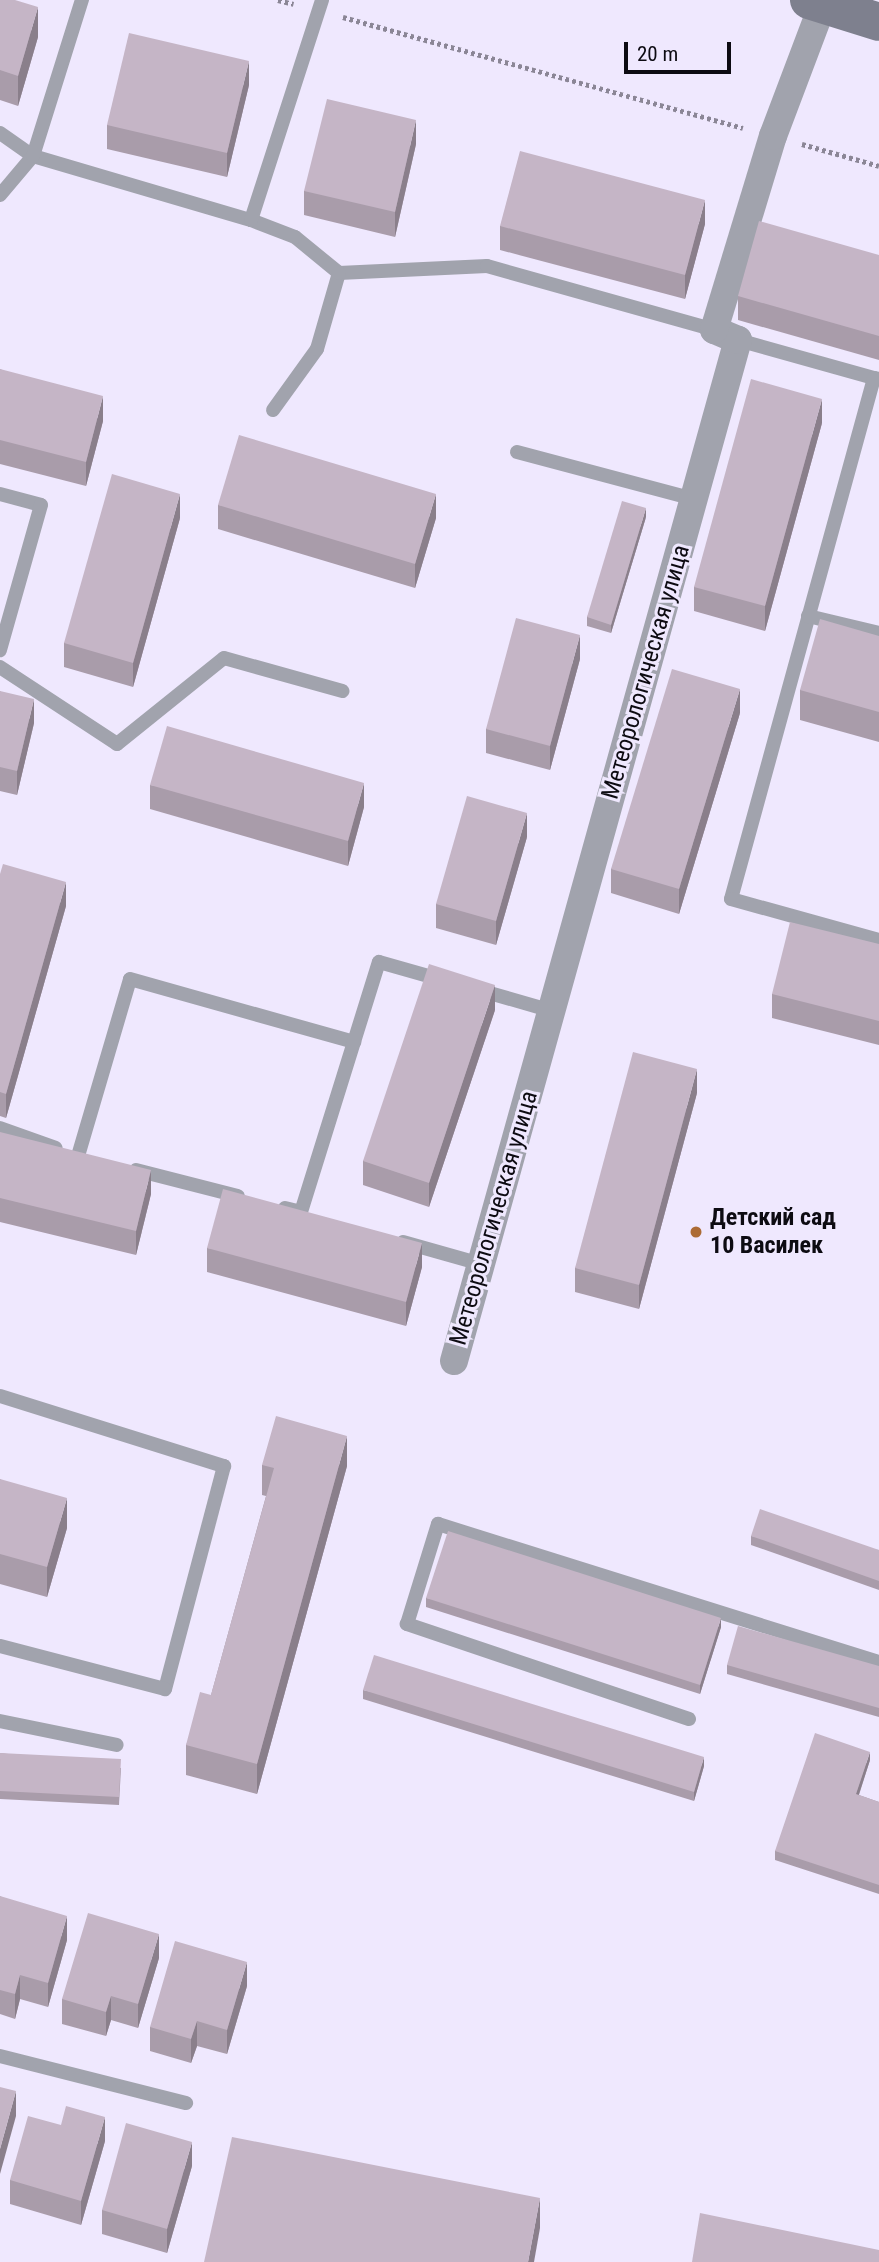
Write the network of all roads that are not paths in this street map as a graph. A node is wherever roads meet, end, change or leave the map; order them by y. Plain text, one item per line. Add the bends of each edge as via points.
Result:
1 (82, 0) edge
2 (816, 2) edge
3 (320, 5) edge
4 (879, 22) edge
5 (0, 133) edge
6 (33, 156) junction
7 (0, 195) edge
8 (251, 220) junction
9 (339, 273) junction
10 (726, 335) junction
11 (876, 378) edge
12 (273, 410) dead end
13 (517, 452) dead end
14 (0, 494) edge
15 (694, 499) junction
16 (808, 616) junction
17 (879, 633) edge
18 (0, 650) edge
19 (0, 667) edge
20 (342, 691) dead end
21 (879, 940) edge
22 (552, 1011) junction
23 (354, 1042) junction
24 (0, 1128) edge
25 (117, 1166) edge
26 (248, 1199) edge
27 (275, 1205) edge
28 (391, 1238) edge
29 (481, 1264) junction
30 (454, 1361) dead end
31 (0, 1396) edge
32 (0, 1646) edge
33 (879, 1662) edge
34 (689, 1719) dead end
35 (0, 1721) edge
36 (117, 1745) dead end
37 (0, 2056) edge
38 (186, 2103) dead end

1 - 6 lane
2 - 4 main road
2 - 10 street, Метеорологическая улица via 773,136
3 - 8 lane
5 - 6 lane
6 - 7 lane
6 - 8 lane
8 - 9 lane via 295,237
9 - 10 lane via 487,266
9 - 12 lane via 317,349
10 - 11 lane
10 - 15 street, Метеорологическая улица
11 - 16 lane
13 - 15 lane
14 - 18 lane via 41,505
15 - 22 street, Метеорологическая улица
16 - 17 lane
16 - 21 lane via 731,899
19 - 20 lane via 117,744 224,658
22 - 23 lane via 379,962
22 - 29 street, Метеорологическая улица
23 - 24 lane via 130,979 85,1158
23 - 27 lane via 307,1214
25 - 26 lane
28 - 29 lane
29 - 30 street, Метеорологическая улица
31 - 32 lane via 224,1466 165,1689
33 - 34 lane via 438,1524 407,1624
35 - 36 lane
37 - 38 lane

